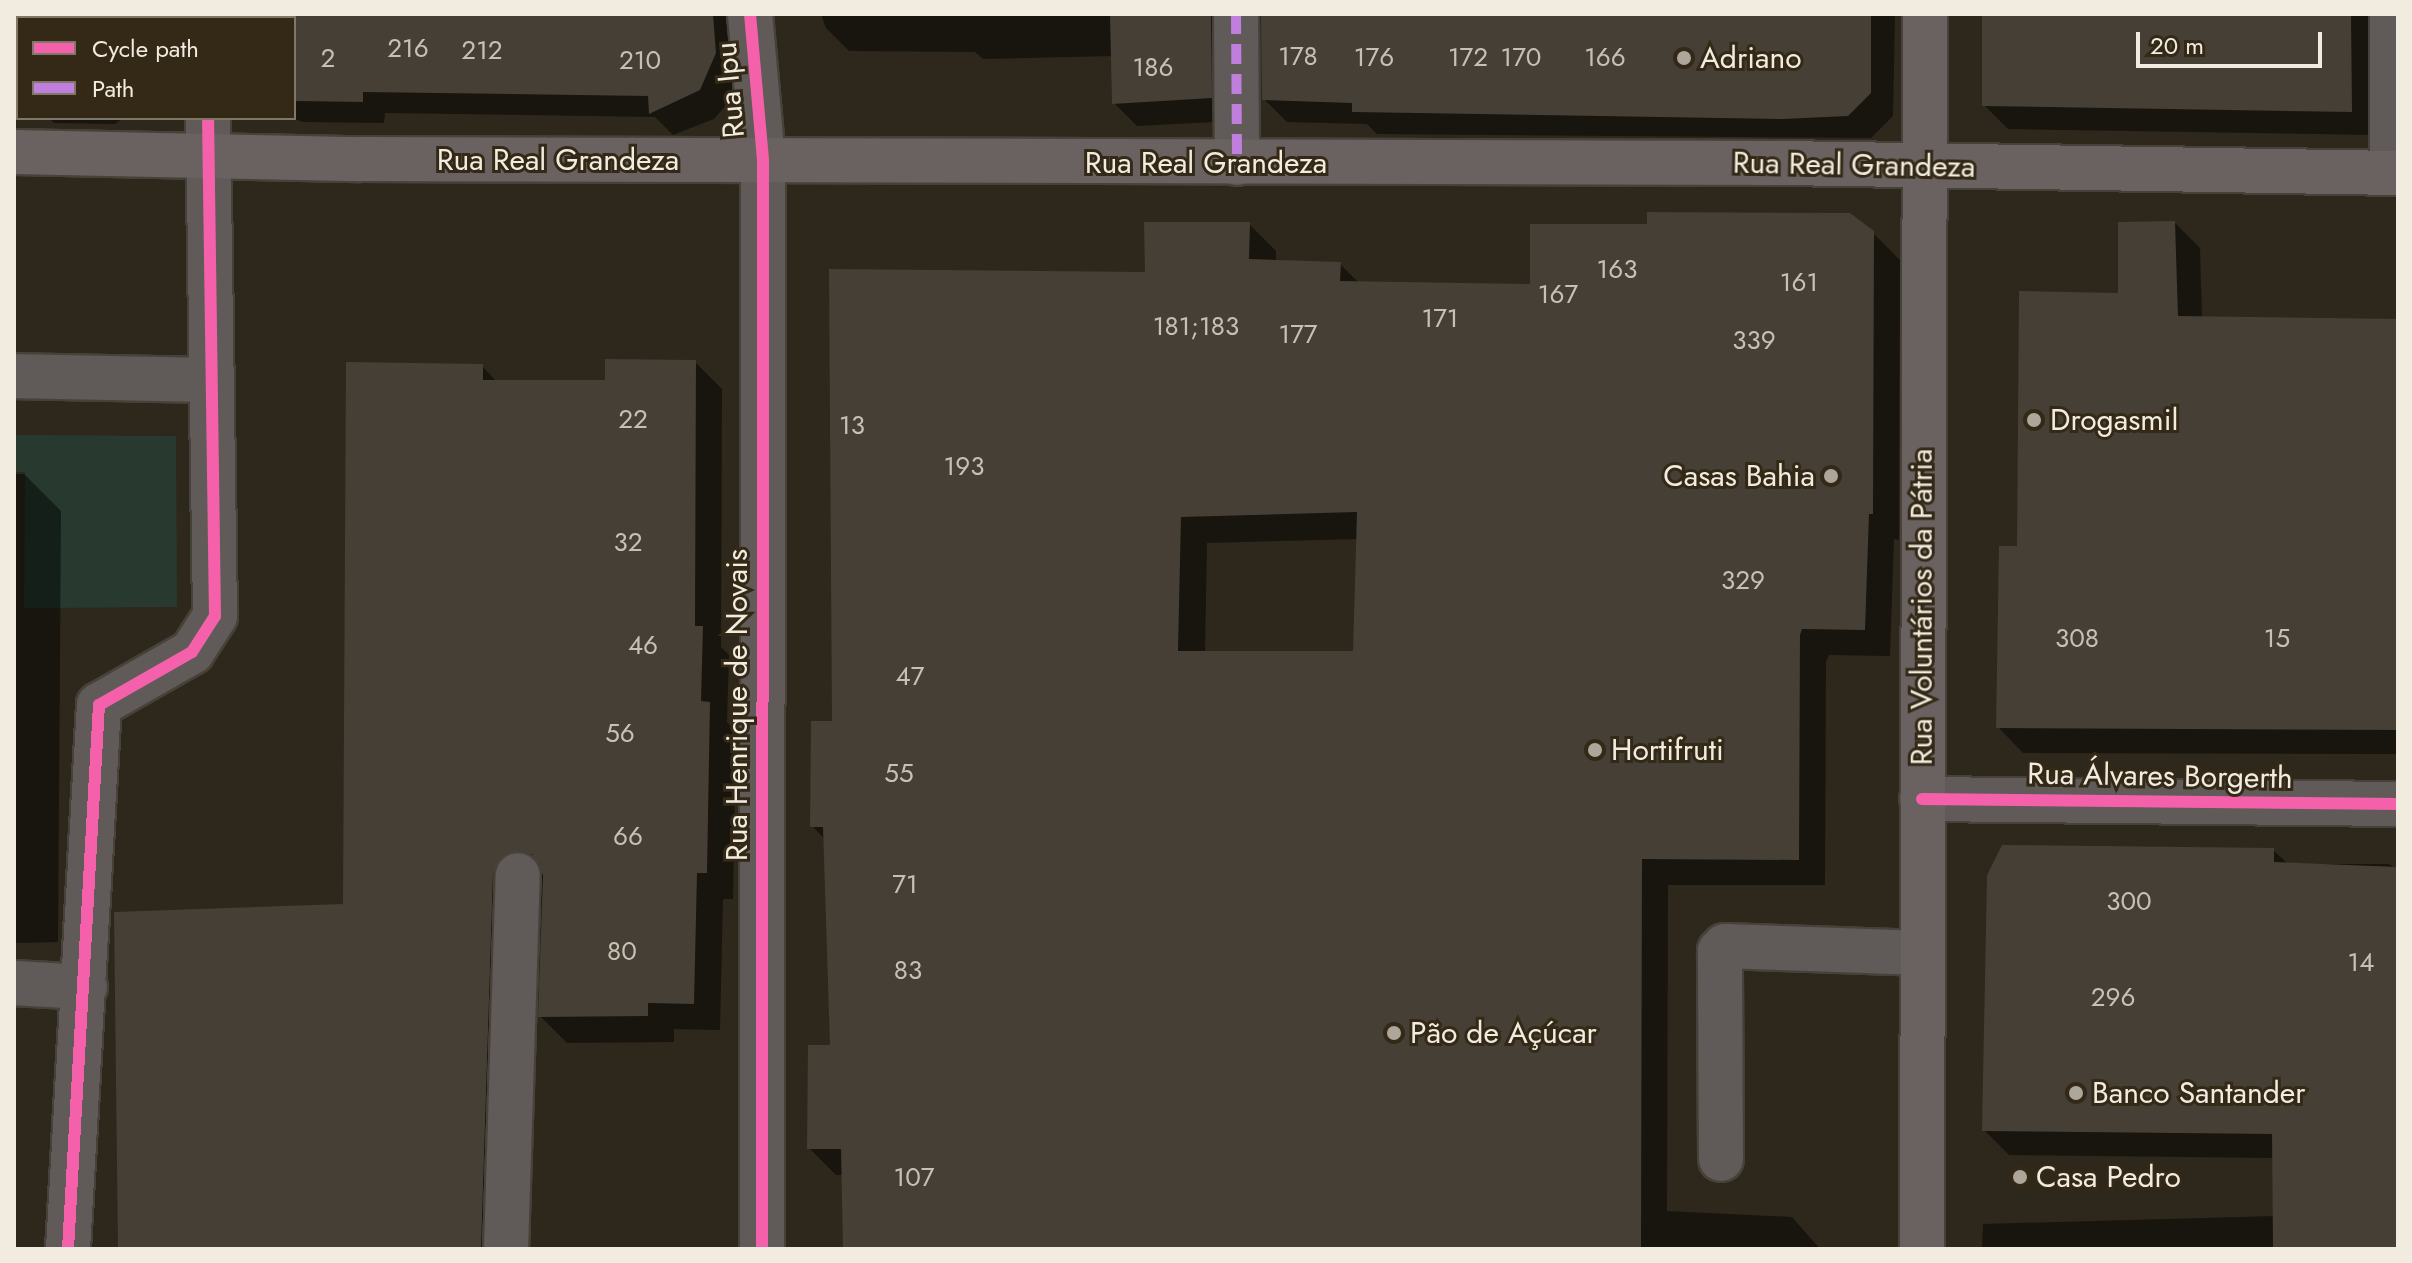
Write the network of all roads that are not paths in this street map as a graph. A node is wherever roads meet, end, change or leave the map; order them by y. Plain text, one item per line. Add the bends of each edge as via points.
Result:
1 (750, 14) edge
2 (1236, 14) edge
3 (1925, 14) edge
4 (2392, 14) edge
5 (208, 136) edge
6 (14, 152) edge
7 (763, 160) junction
8 (1237, 163) junction
9 (1926, 166) junction
10 (2395, 172) edge
11 (14, 376) edge
12 (210, 380) junction
13 (1922, 799) junction
14 (2398, 804) edge
15 (518, 875) dead end
16 (1922, 953) junction
17 (14, 983) edge
18 (85, 987) junction
19 (1721, 1159) dead end
20 (68, 1249) edge
21 (506, 1249) edge
22 (762, 1249) edge
23 (1922, 1249) edge

1 - 7 street, Rua Ipu
2 - 8 street
3 - 9 main road, Rua Voluntários da Pátria
4 - 10 street
5 - 6 main road, Rua Real Grandeza
5 - 7 main road, Rua Real Grandeza
5 - 12 street
7 - 8 main road, Rua Real Grandeza
7 - 22 street, Rua Henrique de Novais
8 - 9 main road, Rua Real Grandeza
9 - 10 main road, Rua Real Grandeza
9 - 13 main road, Rua Voluntários da Pátria via 1921,318
11 - 12 street
12 - 18 street via 215,616 192,652 99,705
13 - 14 street, Rua Álvares Borgerth
13 - 16 main road, Rua Voluntários da Pátria
15 - 21 street
16 - 19 street via 1725,946 1720,951
16 - 23 main road, Rua Voluntários da Pátria
17 - 18 street
18 - 20 street

